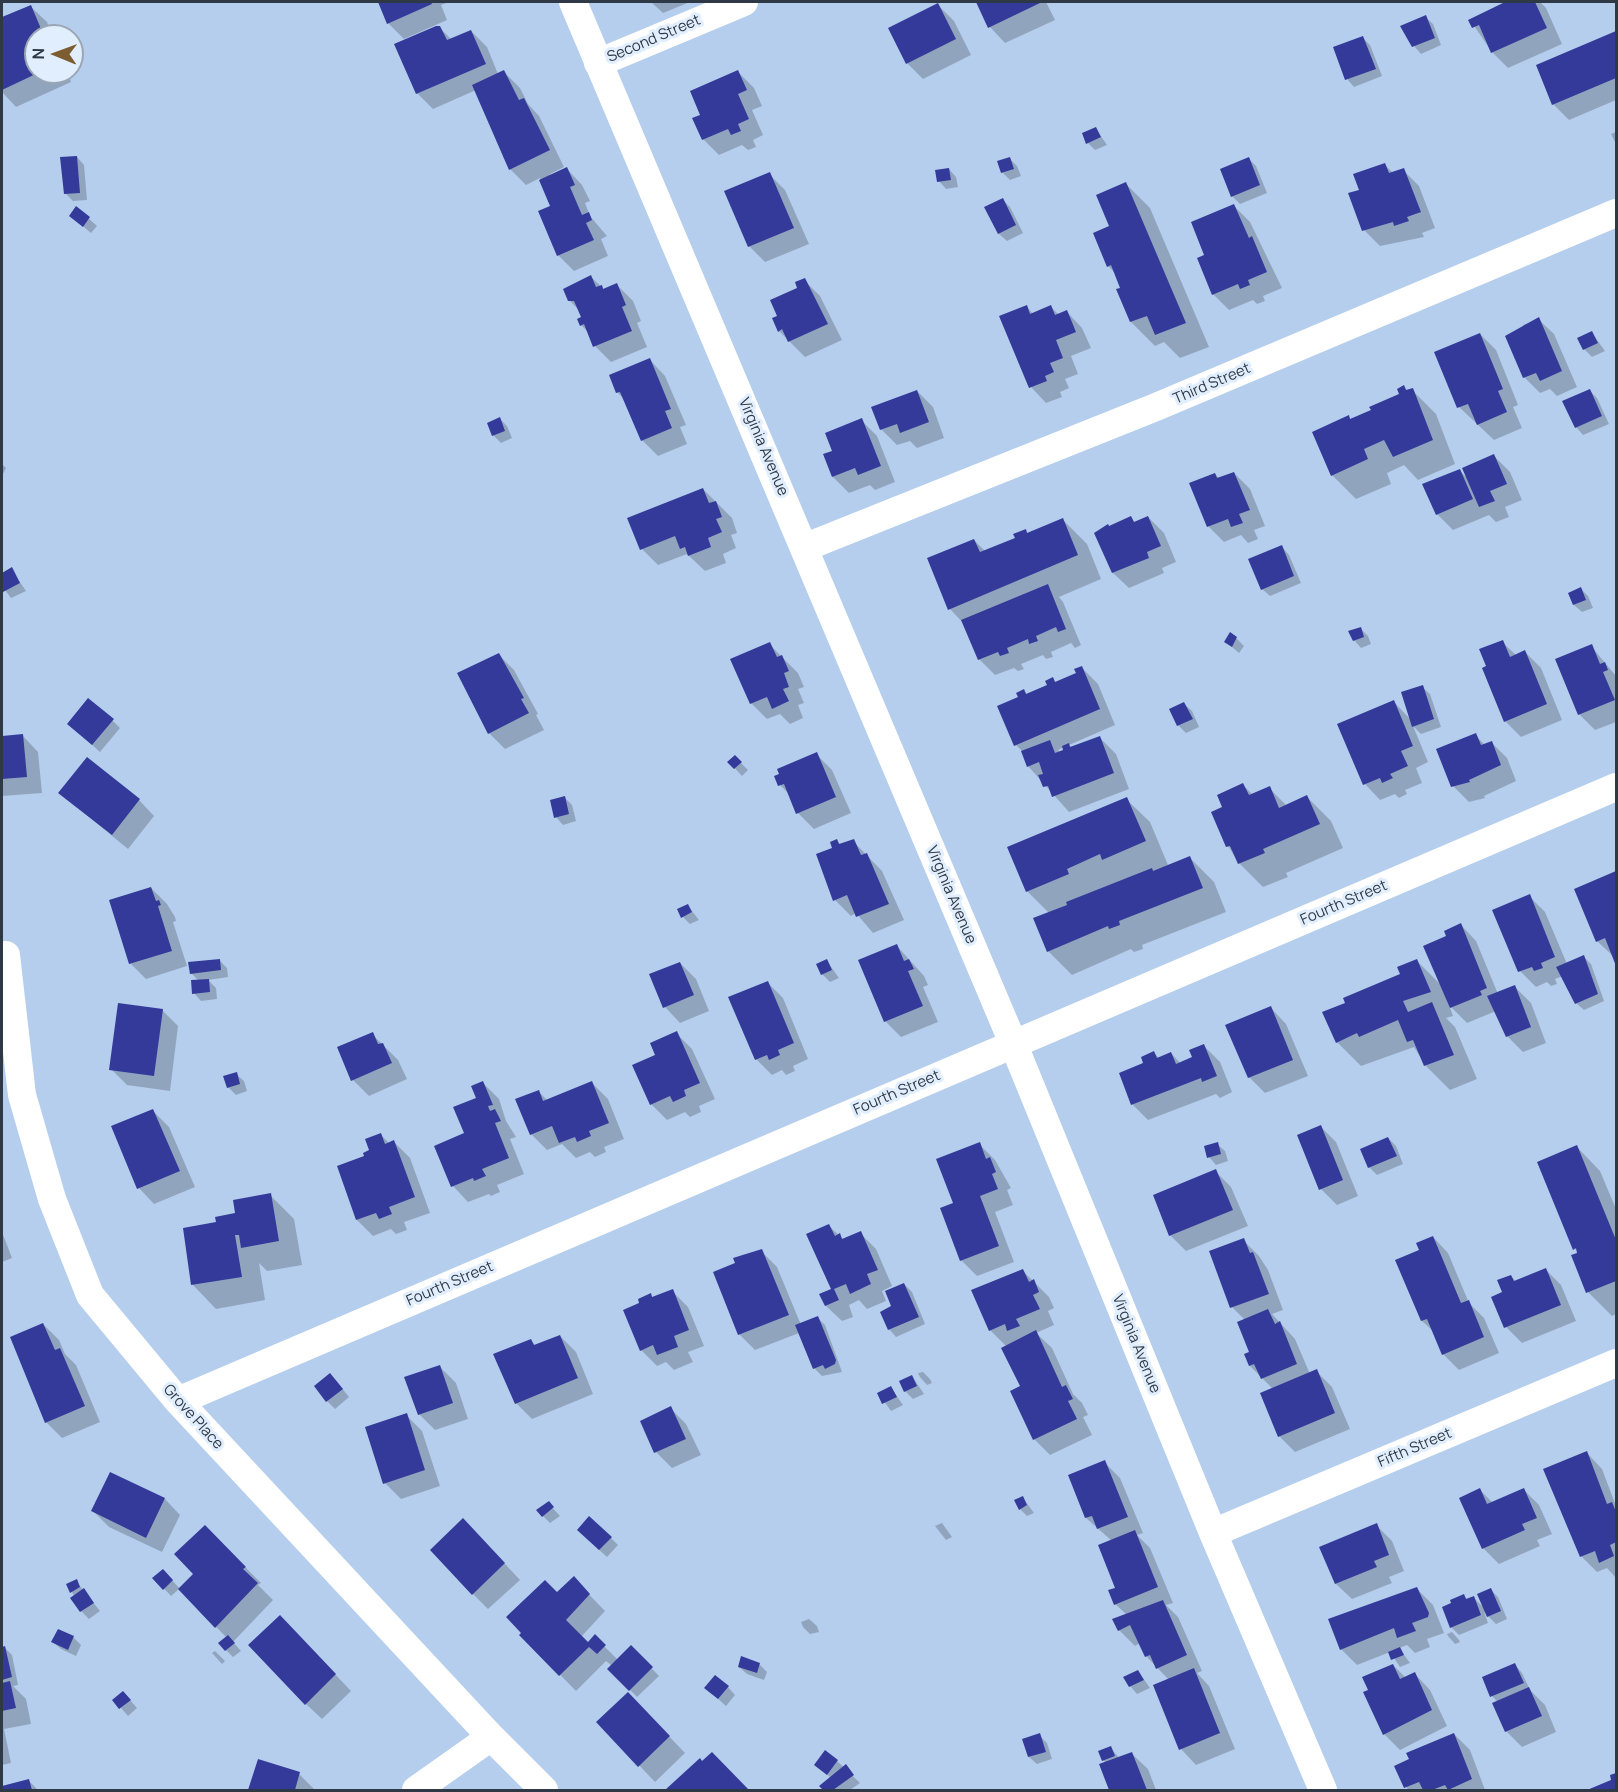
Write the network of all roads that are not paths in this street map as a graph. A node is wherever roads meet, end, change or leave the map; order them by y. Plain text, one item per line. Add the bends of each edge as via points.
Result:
1 (573, 2) edge
2 (744, 2) edge
3 (598, 63) junction
4 (1617, 213) edge
5 (806, 547) junction
6 (1617, 787) edge
7 (4, 957) edge
8 (1014, 1043) junction
9 (1617, 1363) edge
10 (178, 1401) junction
11 (1213, 1533) junction
12 (490, 1737) junction
13 (416, 1791) edge
14 (544, 1791) edge
15 (1323, 1791) edge

1 - 3 street, Virginia Avenue
2 - 3 street, Second Street
3 - 5 street, Virginia Avenue
4 - 5 street, Third Street via 1156,407
5 - 8 street, Virginia Avenue
6 - 8 street, Fourth Street
7 - 10 street, Grove Place via 22,1095 52,1199 90,1295
8 - 10 street, Fourth Street
8 - 11 street, Virginia Avenue
9 - 11 street, Fifth Street
10 - 12 street, Grove Place
11 - 15 street, Virginia Avenue
12 - 13 street
12 - 14 street, Grove Place

